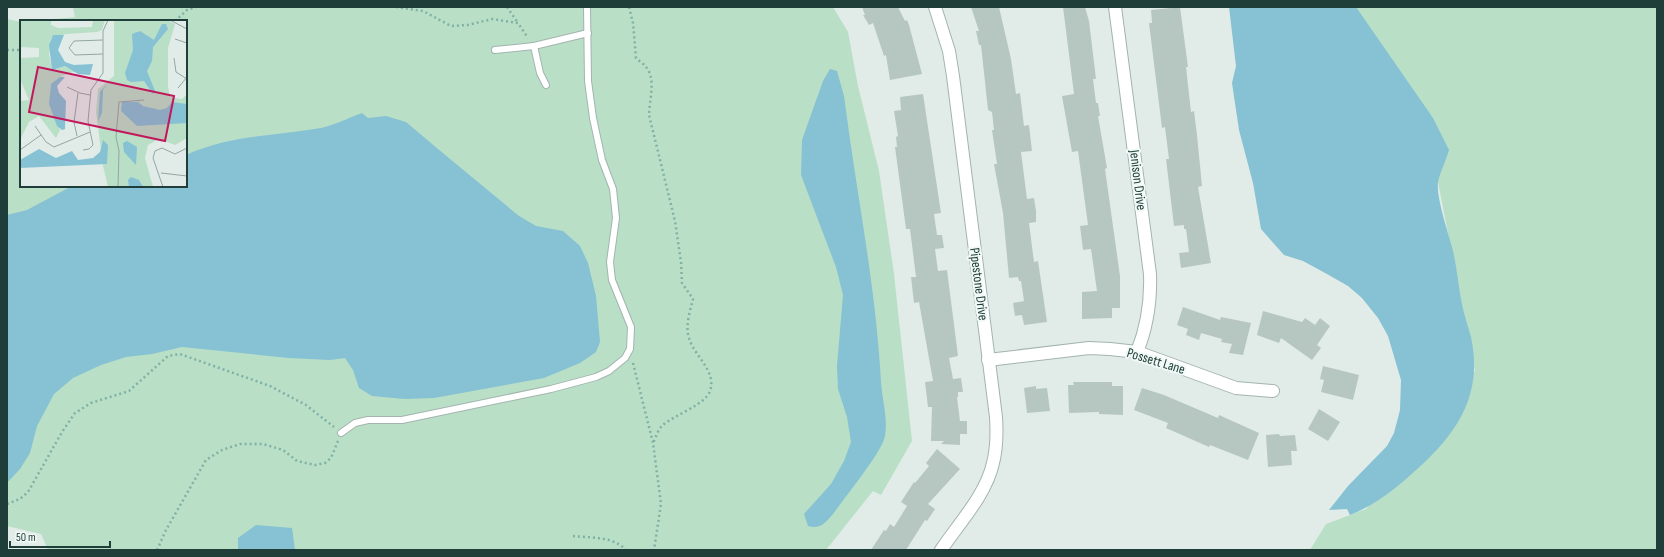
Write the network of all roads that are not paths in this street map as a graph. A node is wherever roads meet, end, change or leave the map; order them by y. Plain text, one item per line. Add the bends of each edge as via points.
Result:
1 (587, 7) edge
2 (935, 7) edge
3 (1115, 7) edge
4 (588, 33) junction
5 (534, 46) junction
6 (495, 50) dead end
7 (546, 85) dead end
8 (1137, 352) junction
9 (988, 360) junction
10 (1273, 391) dead end
11 (341, 433) road end
12 (941, 550) edge

1 - 4 lane
2 - 9 street, Pipestone Drive via 949,51 953,76
3 - 8 street, Jenison Drive via 1150,274 1151,295 1148,314
4 - 5 lane
4 - 11 lane via 588,81 593,118 602,160 613,189 616,218 610,262 612,280 631,327 630,349 625,358 609,371 596,377 551,389 402,420 355,422
5 - 6 lane
5 - 7 lane via 540,73
8 - 9 street, Possett Lane via 1089,348
8 - 10 street, Possett Lane via 1236,388
9 - 12 street, Pipestone Drive via 996,417 997,439 993,464 985,484

